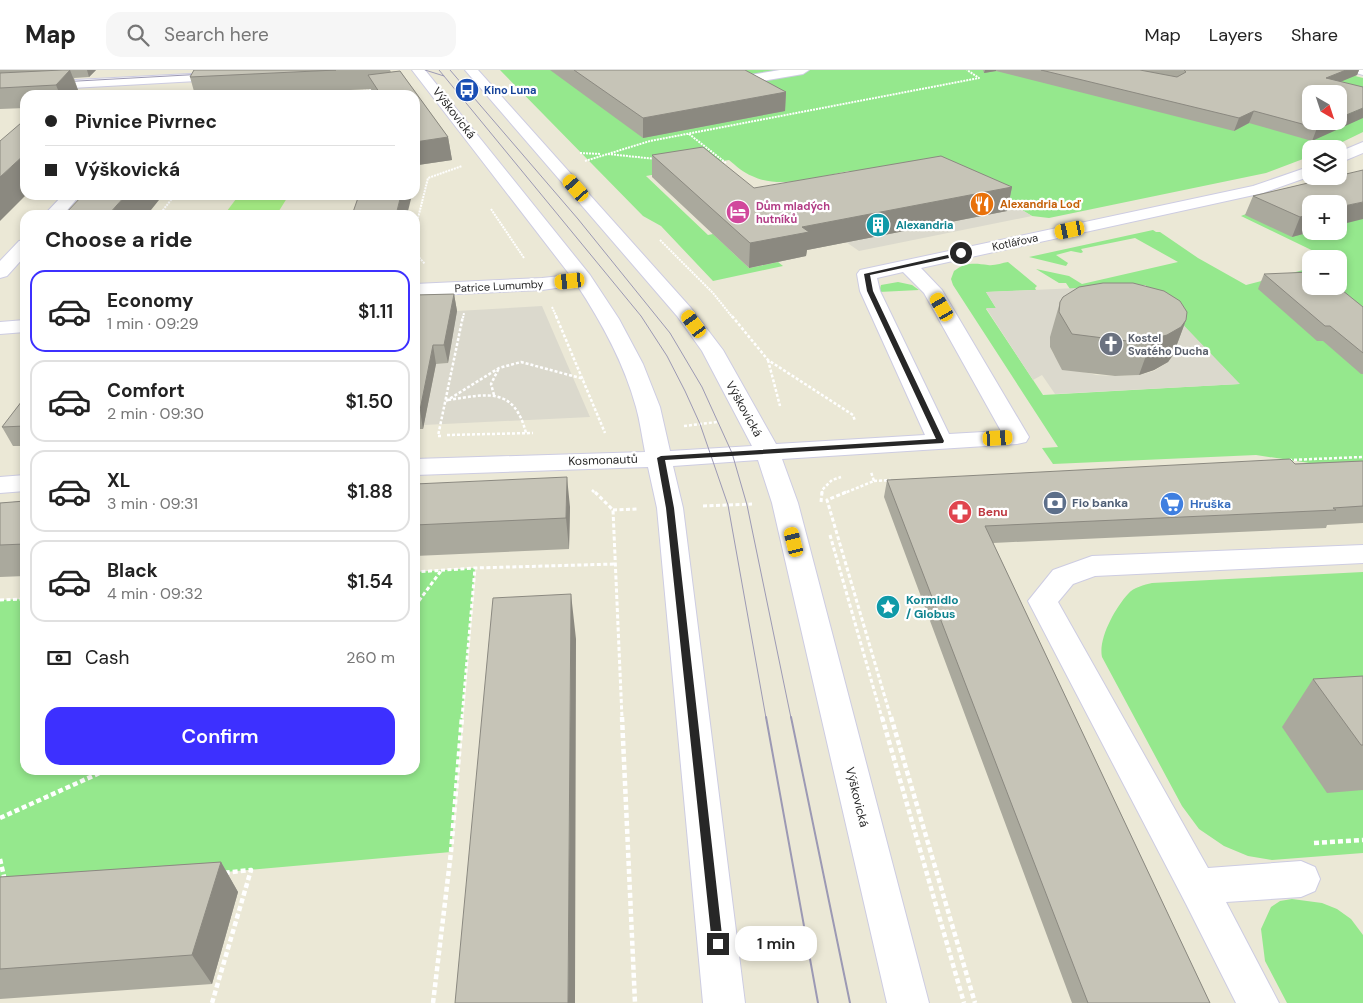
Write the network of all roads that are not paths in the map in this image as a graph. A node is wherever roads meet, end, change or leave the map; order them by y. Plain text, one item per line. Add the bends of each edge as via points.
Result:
1 (205, 70) edge
2 (470, 70) edge
3 (803, 70) edge
4 (415, 72) edge
5 (57, 74) edge
6 (242, 75) edge
7 (750, 79) edge
8 (0, 80) edge
9 (0, 88) edge
10 (1363, 147) edge
11 (1347, 154) edge
12 (1302, 174) edge
13 (67, 200) edge
14 (58, 210) edge
15 (20, 251) edge
16 (907, 265) junction
17 (0, 272) edge
18 (583, 279) junction
19 (420, 290) edge
20 (20, 309) edge
21 (0, 310) edge
22 (20, 326) edge
23 (0, 328) edge
24 (940, 441) junction
25 (768, 451) junction
26 (661, 458) junction
27 (420, 467) edge
28 (0, 484) edge
29 (20, 484) edge
30 (1363, 554) edge
31 (1300, 878) dead end
32 (1198, 886) junction
33 (724, 1003) edge
34 (908, 1003) edge
35 (1258, 1003) edge

1 - 5 street
2 - 25 street, Výškovická via 684,312 712,350
3 - 7 street
4 - 18 street, Výškovická
5 - 8 street
6 - 9 street
10 - 11 street
12 - 16 street, Kotlářova via 1257,190
13 - 14 street
15 - 17 street
16 - 24 street, Kotlářova via 867,274 870,291
16 - 24 street, Kosmonautů via 932,290 1017,437
18 - 19 street, Patrice Lumumby
18 - 26 street, Výškovická via 609,319 632,364 648,407
20 - 21 street
22 - 23 street
24 - 25 street, Kosmonautů
25 - 26 street, Kosmonautů
25 - 34 street, Výškovická via 785,503
26 - 27 street, Kosmonautů
26 - 33 street, Výškovická via 670,508
28 - 29 street
30 - 32 street via 1092,566 1063,578 1043,601
31 - 32 street
32 - 35 street

